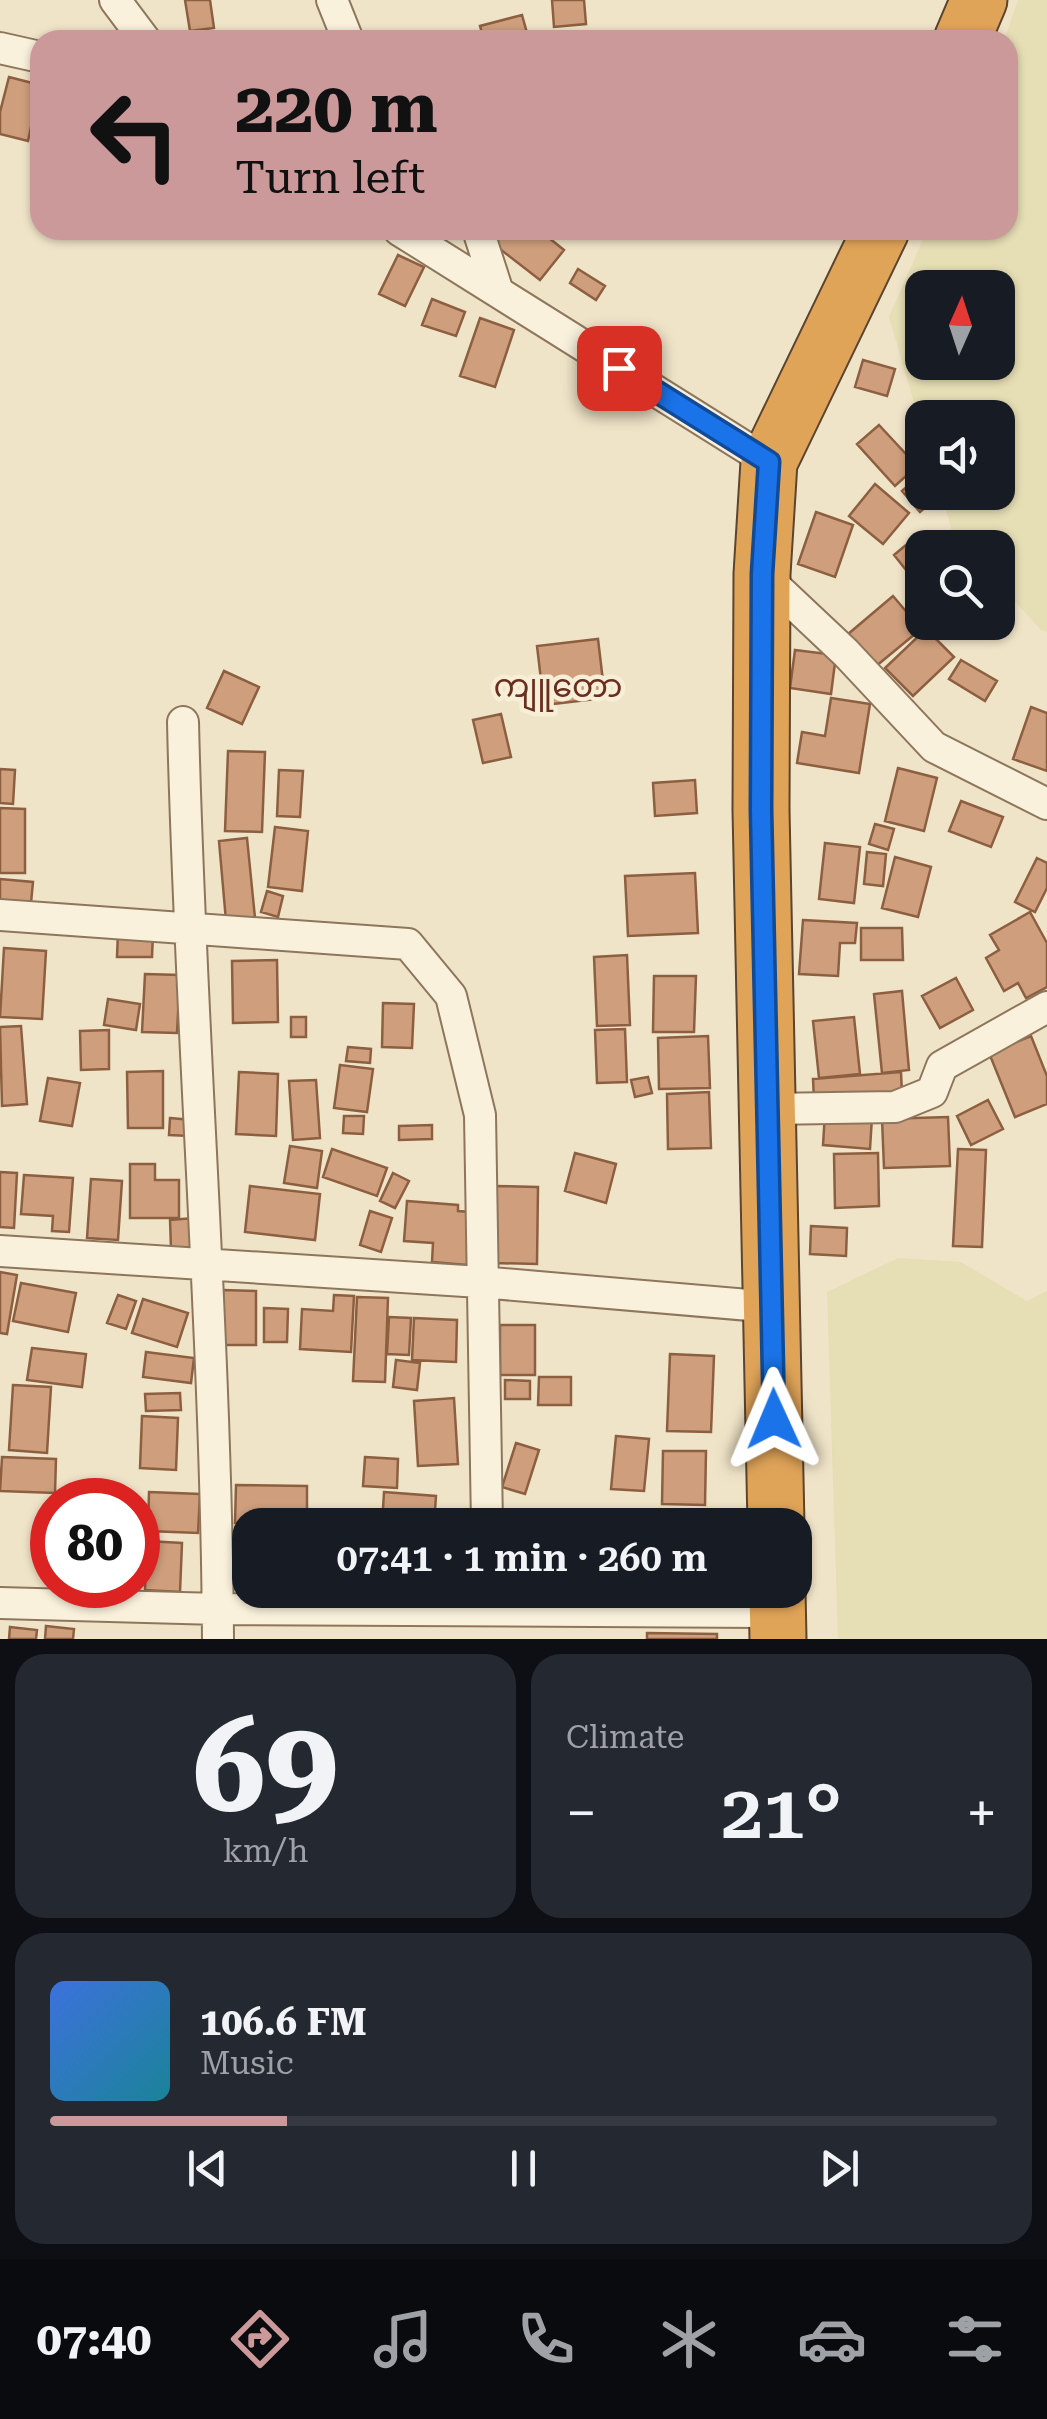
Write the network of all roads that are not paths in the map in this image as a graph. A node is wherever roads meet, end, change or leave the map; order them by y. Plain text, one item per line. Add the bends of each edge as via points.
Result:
1 (114, 0) edge
2 (332, 0) edge
3 (978, 0) edge
4 (137, 30) edge
5 (344, 30) edge
6 (966, 30) edge
7 (0, 48) edge
8 (30, 55) edge
9 (415, 240) edge
10 (481, 240) edge
11 (875, 240) edge
12 (498, 292) junction
13 (769, 462) junction
14 (762, 574) junction
15 (183, 722) dead end
16 (1047, 804) edge
17 (0, 914) edge
18 (190, 926) junction
19 (1047, 1007) edge
20 (769, 1108) junction
21 (0, 1250) edge
22 (204, 1264) junction
23 (480, 1282) junction
24 (771, 1302) junction
25 (487, 1508) edge
26 (776, 1508) edge
27 (0, 1603) edge
28 (490, 1613) edge
29 (778, 1614) edge
30 (218, 1624) edge

1 - 4 street
2 - 5 street
3 - 6 highway
7 - 8 street
9 - 12 street
10 - 12 street
11 - 13 highway
12 - 13 street
13 - 14 highway
14 - 16 street via 934,747
14 - 20 highway
15 - 18 street
17 - 18 street
18 - 22 street
18 - 23 street via 408,944 451,996 480,1115
19 - 20 street via 942,1066 932,1092 895,1107
20 - 24 highway
21 - 22 street
22 - 23 street
22 - 30 street
23 - 24 street
23 - 25 street
24 - 26 highway
27 - 30 street
28 - 29 street
28 - 30 street

